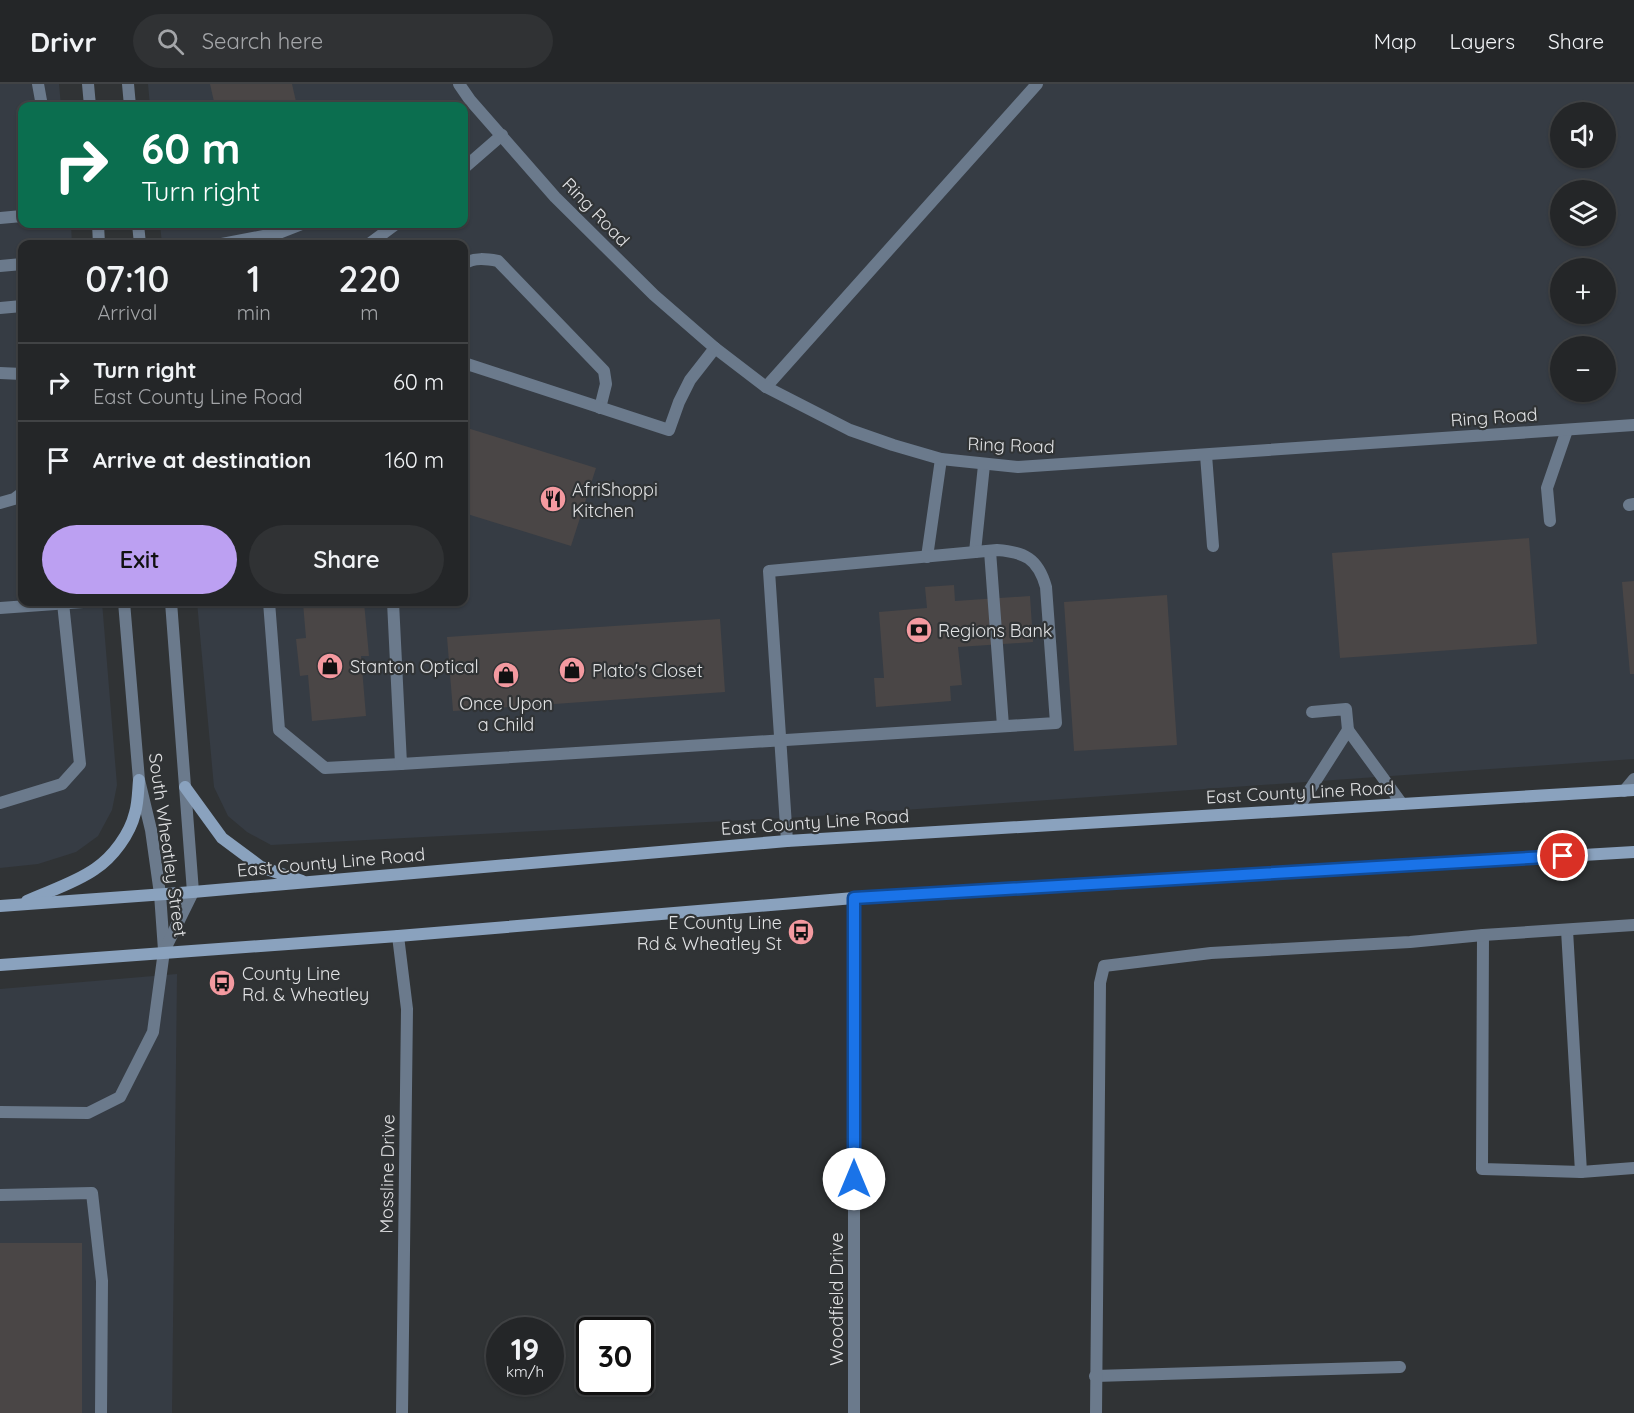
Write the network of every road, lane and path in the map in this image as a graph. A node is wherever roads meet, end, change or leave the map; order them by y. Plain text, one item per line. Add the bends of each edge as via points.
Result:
1 (38, 84) edge
2 (88, 84) edge
3 (128, 84) edge
4 (459, 84) edge
5 (1037, 84) edge
6 (41, 102) edge
7 (90, 102) edge
8 (130, 102) edge
9 (467, 102) edge
10 (468, 104) edge
11 (502, 135) junction
12 (468, 165) edge
13 (18, 216) edge
14 (0, 218) edge
15 (292, 228) edge
16 (390, 228) edge
17 (243, 240) edge
18 (373, 240) edge
19 (468, 261) edge
20 (18, 264) edge
21 (0, 266) edge
22 (18, 306) edge
23 (0, 308) edge
24 (715, 348) junction
25 (468, 364) edge
26 (0, 373) edge
27 (18, 374) edge
28 (766, 387) junction
29 (600, 408) junction
30 (1634, 425) edge
31 (1567, 430) junction
32 (1206, 455) junction
33 (941, 459) junction
34 (984, 465) junction
35 (18, 496) edge
36 (0, 503) edge
37 (1550, 521) dead end
38 (1214, 546) dead end
39 (990, 551) junction
40 (975, 552) junction
41 (927, 557) junction
42 (25, 606) edge
43 (63, 606) edge
44 (124, 606) edge
45 (171, 606) edge
46 (269, 606) edge
47 (393, 606) edge
48 (0, 608) edge
49 (1312, 712) dead end
50 (1003, 726) junction
51 (1348, 730) junction
52 (781, 741) junction
53 (402, 764) junction
54 (1634, 779) edge
55 (139, 780) junction
56 (185, 787) junction
57 (1629, 790) edge
58 (0, 803) edge
59 (1402, 804) junction
60 (1297, 810) junction
61 (787, 841) junction
62 (1634, 852) edge
63 (306, 883) junction
64 (194, 892) junction
65 (160, 894) junction
66 (854, 898) junction
67 (18, 904) junction
68 (0, 906) edge
69 (1634, 925) edge
70 (1568, 930) junction
71 (1482, 935) junction
72 (398, 936) junction
73 (164, 951) junction
74 (0, 964) edge
75 (0, 1112) edge
76 (1634, 1167) edge
77 (1581, 1172) junction
78 (0, 1195) edge
79 (1400, 1367) dead end
80 (1095, 1376) junction
81 (101, 1413) edge
82 (402, 1413) edge
83 (854, 1413) edge
84 (1096, 1413) edge

1 - 6 street
2 - 7 street
3 - 8 street
4 - 9 street, Ring Road
5 - 28 street
10 - 11 street, Ring Road
11 - 12 street
11 - 24 street, Ring Road via 594,237
13 - 14 street
15 - 17 street
16 - 18 street
19 - 29 street via 498,261 604,371 606,384
20 - 21 street
22 - 23 street
24 - 28 street, Ring Road
24 - 29 street via 690,380 669,430
25 - 29 street
26 - 27 street
28 - 33 street, Ring Road via 850,430
30 - 31 street, Ring Road
31 - 32 street, Ring Road
31 - 37 street via 1547,488
32 - 34 street, Ring Road via 1036,466
32 - 38 street
33 - 34 street, Ring Road
33 - 41 street
34 - 40 street
35 - 36 street
39 - 40 street
39 - 50 street
39 - 50 street via 1017,552 1035,564 1046,587 1056,723
40 - 41 street
41 - 52 street via 769,571
42 - 48 street
43 - 58 street via 80,764 62,784
44 - 55 street, South Wheatley Street
45 - 56 street, South Wheatley Street
46 - 53 street via 279,730 325,768
47 - 53 street
49 - 51 street via 1346,710
50 - 52 street
51 - 59 street
51 - 60 street
52 - 53 street
52 - 61 street
54 - 57 street
55 - 65 street, South Wheatley Street
55 - 67 main road via 136,813 121,843 110,855 95,869
56 - 63 main road via 222,838 261,867
56 - 64 street, South Wheatley Street
57 - 59 main road, East County Line Road
59 - 60 main road, East County Line Road
60 - 61 main road, East County Line Road
61 - 63 main road, East County Line Road
62 - 66 main road
63 - 64 main road, East County Line Road
64 - 65 main road, East County Line Road
64 - 73 street, South Wheatley Street
65 - 67 main road, East County Line Road
65 - 73 street, South Wheatley Street
66 - 72 main road
66 - 83 street, Woodfield Drive
67 - 68 main road, East County Line Road
69 - 70 street
70 - 71 street
70 - 77 street
71 - 77 street via 1482,1168
71 - 80 street via 1211,953 1104,966 1100,983
72 - 73 main road
72 - 82 street, Mossline Drive via 407,1009
73 - 74 main road
73 - 75 street via 153,1032 120,1097 87,1113
76 - 77 street
78 - 81 street via 92,1193 102,1281
79 - 80 street
80 - 84 street

